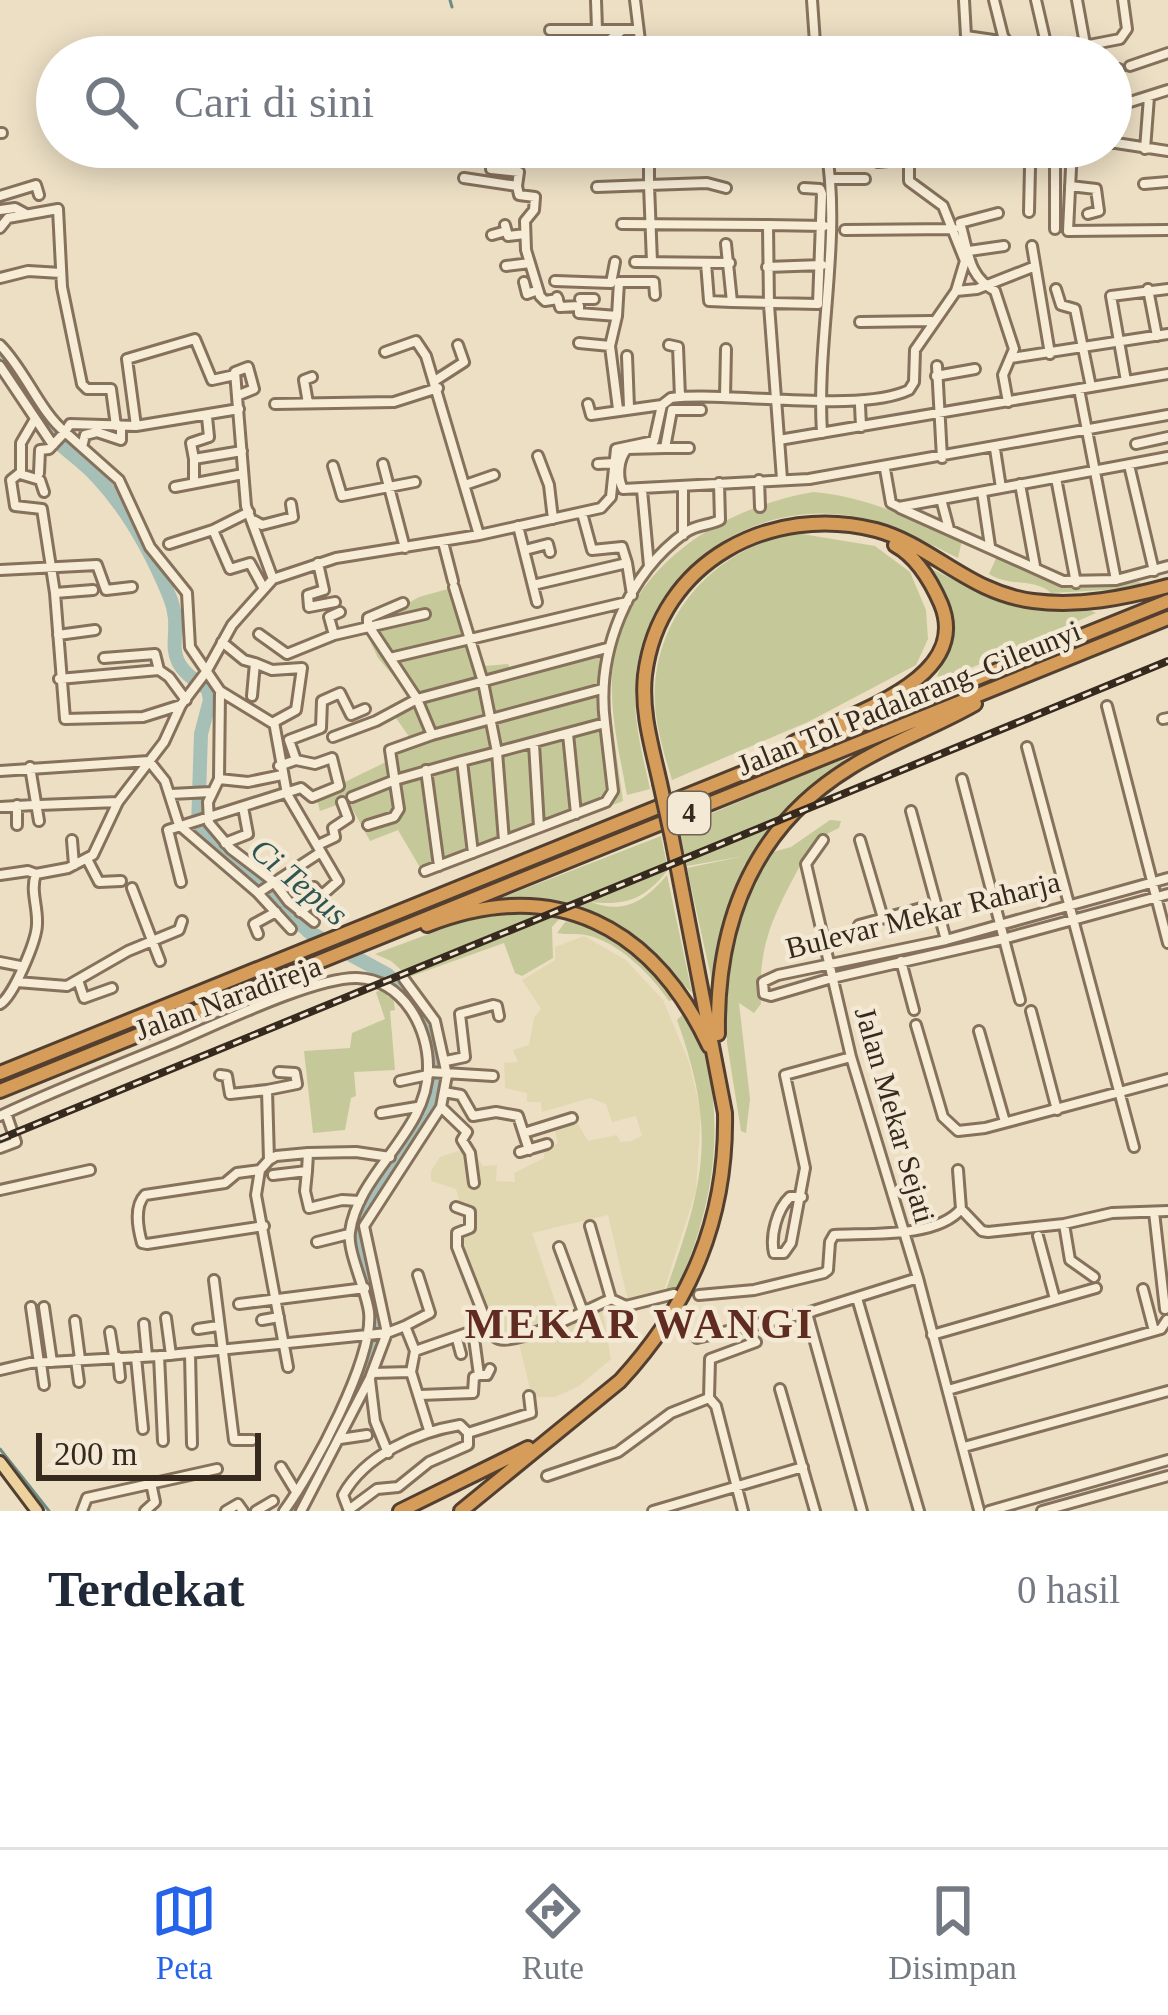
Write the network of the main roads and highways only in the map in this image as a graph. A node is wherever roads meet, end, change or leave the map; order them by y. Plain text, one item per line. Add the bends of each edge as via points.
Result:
1 (862, 527) junction
2 (1168, 586) edge
3 (1168, 601) edge
4 (1168, 618) edge
5 (1018, 680) junction
6 (748, 769) junction
7 (362, 947) junction
8 (313, 960) junction
9 (719, 1069) junction
10 (0, 1073) edge
11 (0, 1090) edge
12 (542, 1442) junction
13 (2, 1468) edge
14 (37, 1511) edge
15 (400, 1511) edge
16 (461, 1511) edge

1 - 2 highway via 983,588 1031,601 1105,601
1 - 6 highway via 917,563 943,608 944,649 917,680
1 - 9 highway, bridge via 767,529 715,557 662,620 646,670 647,727
3 - 6 highway, Jalan Tol Padalarang–Cileunyi / 4
4 - 5 highway, Jalan Tol Padalarang–Cileunyi / 4
5 - 7 highway, Jalan Tol Padalarang–Cileunyi / 4
5 - 9 highway via 852,766 774,836 736,900 726,940
6 - 8 highway, Jalan Tol Padalarang–Cileunyi / 4 via 347,933
7 - 8 highway, Jalan Tol Padalarang–Cileunyi / 4
7 - 9 highway via 493,908 575,913 651,958 697,1021
8 - 10 highway, Jalan Tol Padalarang–Cileunyi / 4
8 - 11 highway, Jalan Tol Padalarang–Cileunyi / 4
9 - 12 highway via 726,1151 697,1271 641,1358
12 - 15 highway
12 - 16 highway
13 - 14 main road

